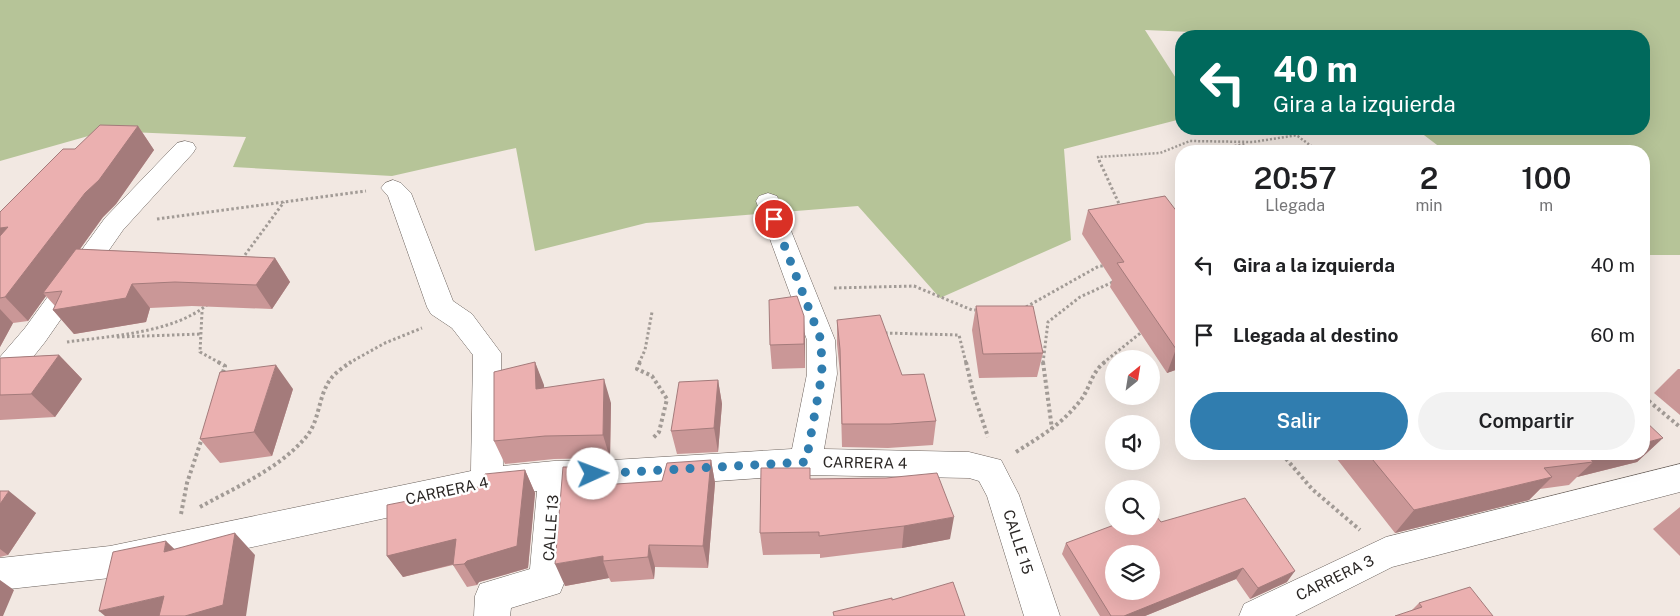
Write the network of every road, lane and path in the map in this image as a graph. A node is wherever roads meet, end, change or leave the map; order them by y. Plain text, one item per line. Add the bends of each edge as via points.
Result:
1 (1298, 135) joint
2 (1253, 142) junction
3 (1180, 145) edge
4 (1238, 145) edge
5 (1310, 145) edge
6 (1175, 147) edge
7 (185, 148) dead end
8 (393, 188) joint
9 (768, 201) dead end
10 (285, 202) junction
11 (1122, 210) edge
12 (114, 224) junction
13 (238, 264) edge
14 (1116, 267) edge
15 (1116, 280) edge
16 (800, 289) junction
17 (208, 304) edge
18 (1019, 307) edge
19 (982, 310) edge
20 (202, 311) junction
21 (652, 312) dead end
22 (462, 320) junction
23 (1151, 326) edge
24 (201, 334) junction
25 (882, 334) edge
26 (35, 335) junction
27 (110, 337) junction
28 (0, 378) edge
29 (219, 384) edge
30 (1650, 402) edge
31 (1680, 427) edge
32 (205, 429) edge
33 (1052, 429) junction
34 (1287, 460) edge
35 (806, 462) junction
36 (990, 470) junction
37 (613, 474) junction
38 (554, 475) junction
39 (1680, 478) edge
40 (487, 482) junction
41 (197, 509) dead end
42 (189, 514) dead end
43 (1386, 553) junction
44 (0, 574) edge
45 (492, 616) edge
46 (1042, 616) edge
47 (1257, 616) edge

1 - 2 path
1 - 5 path
2 - 3 path via 1190,141
2 - 4 path
6 - 11 path via 1160,153 1098,157
7 - 12 street
8 - 10 path
8 - 22 street via 399,193 441,307
9 - 16 street
10 - 12 path
10 - 13 path
12 - 26 street
14 - 18 path via 1099,266 1028,306
15 - 33 path via 1080,297 1048,322 1043,365
16 - 19 path via 914,286 972,310
16 - 35 street via 821,340 822,366
17 - 20 path
20 - 24 path
20 - 27 path via 188,318
21 - 37 path via 645,350 637,369 656,378 668,399 659,432 627,465
22 - 40 street via 486,353
22 - 41 path via 419,329 386,341 354,360 329,381 309,434 281,461
23 - 33 path via 1097,368 1082,399
24 - 27 path
24 - 29 path via 200,352 225,366
25 - 36 path via 959,335 990,444
26 - 27 path via 61,343
26 - 28 street
30 - 31 path
32 - 42 path via 187,483 180,519
33 - 36 path
34 - 43 path via 1312,489
35 - 36 street, CARRERA 4 via 969,464
35 - 37 street, CARRERA 4
36 - 46 street, CALLE 15 via 1003,495
37 - 38 street, CARRERA 4
38 - 40 street, CARRERA 4
38 - 45 street, CALLE 13 via 547,581 493,596
39 - 43 street, CARRERA 3
40 - 44 street, CARRERA 4 via 110,562
43 - 47 street, CARRERA 3

